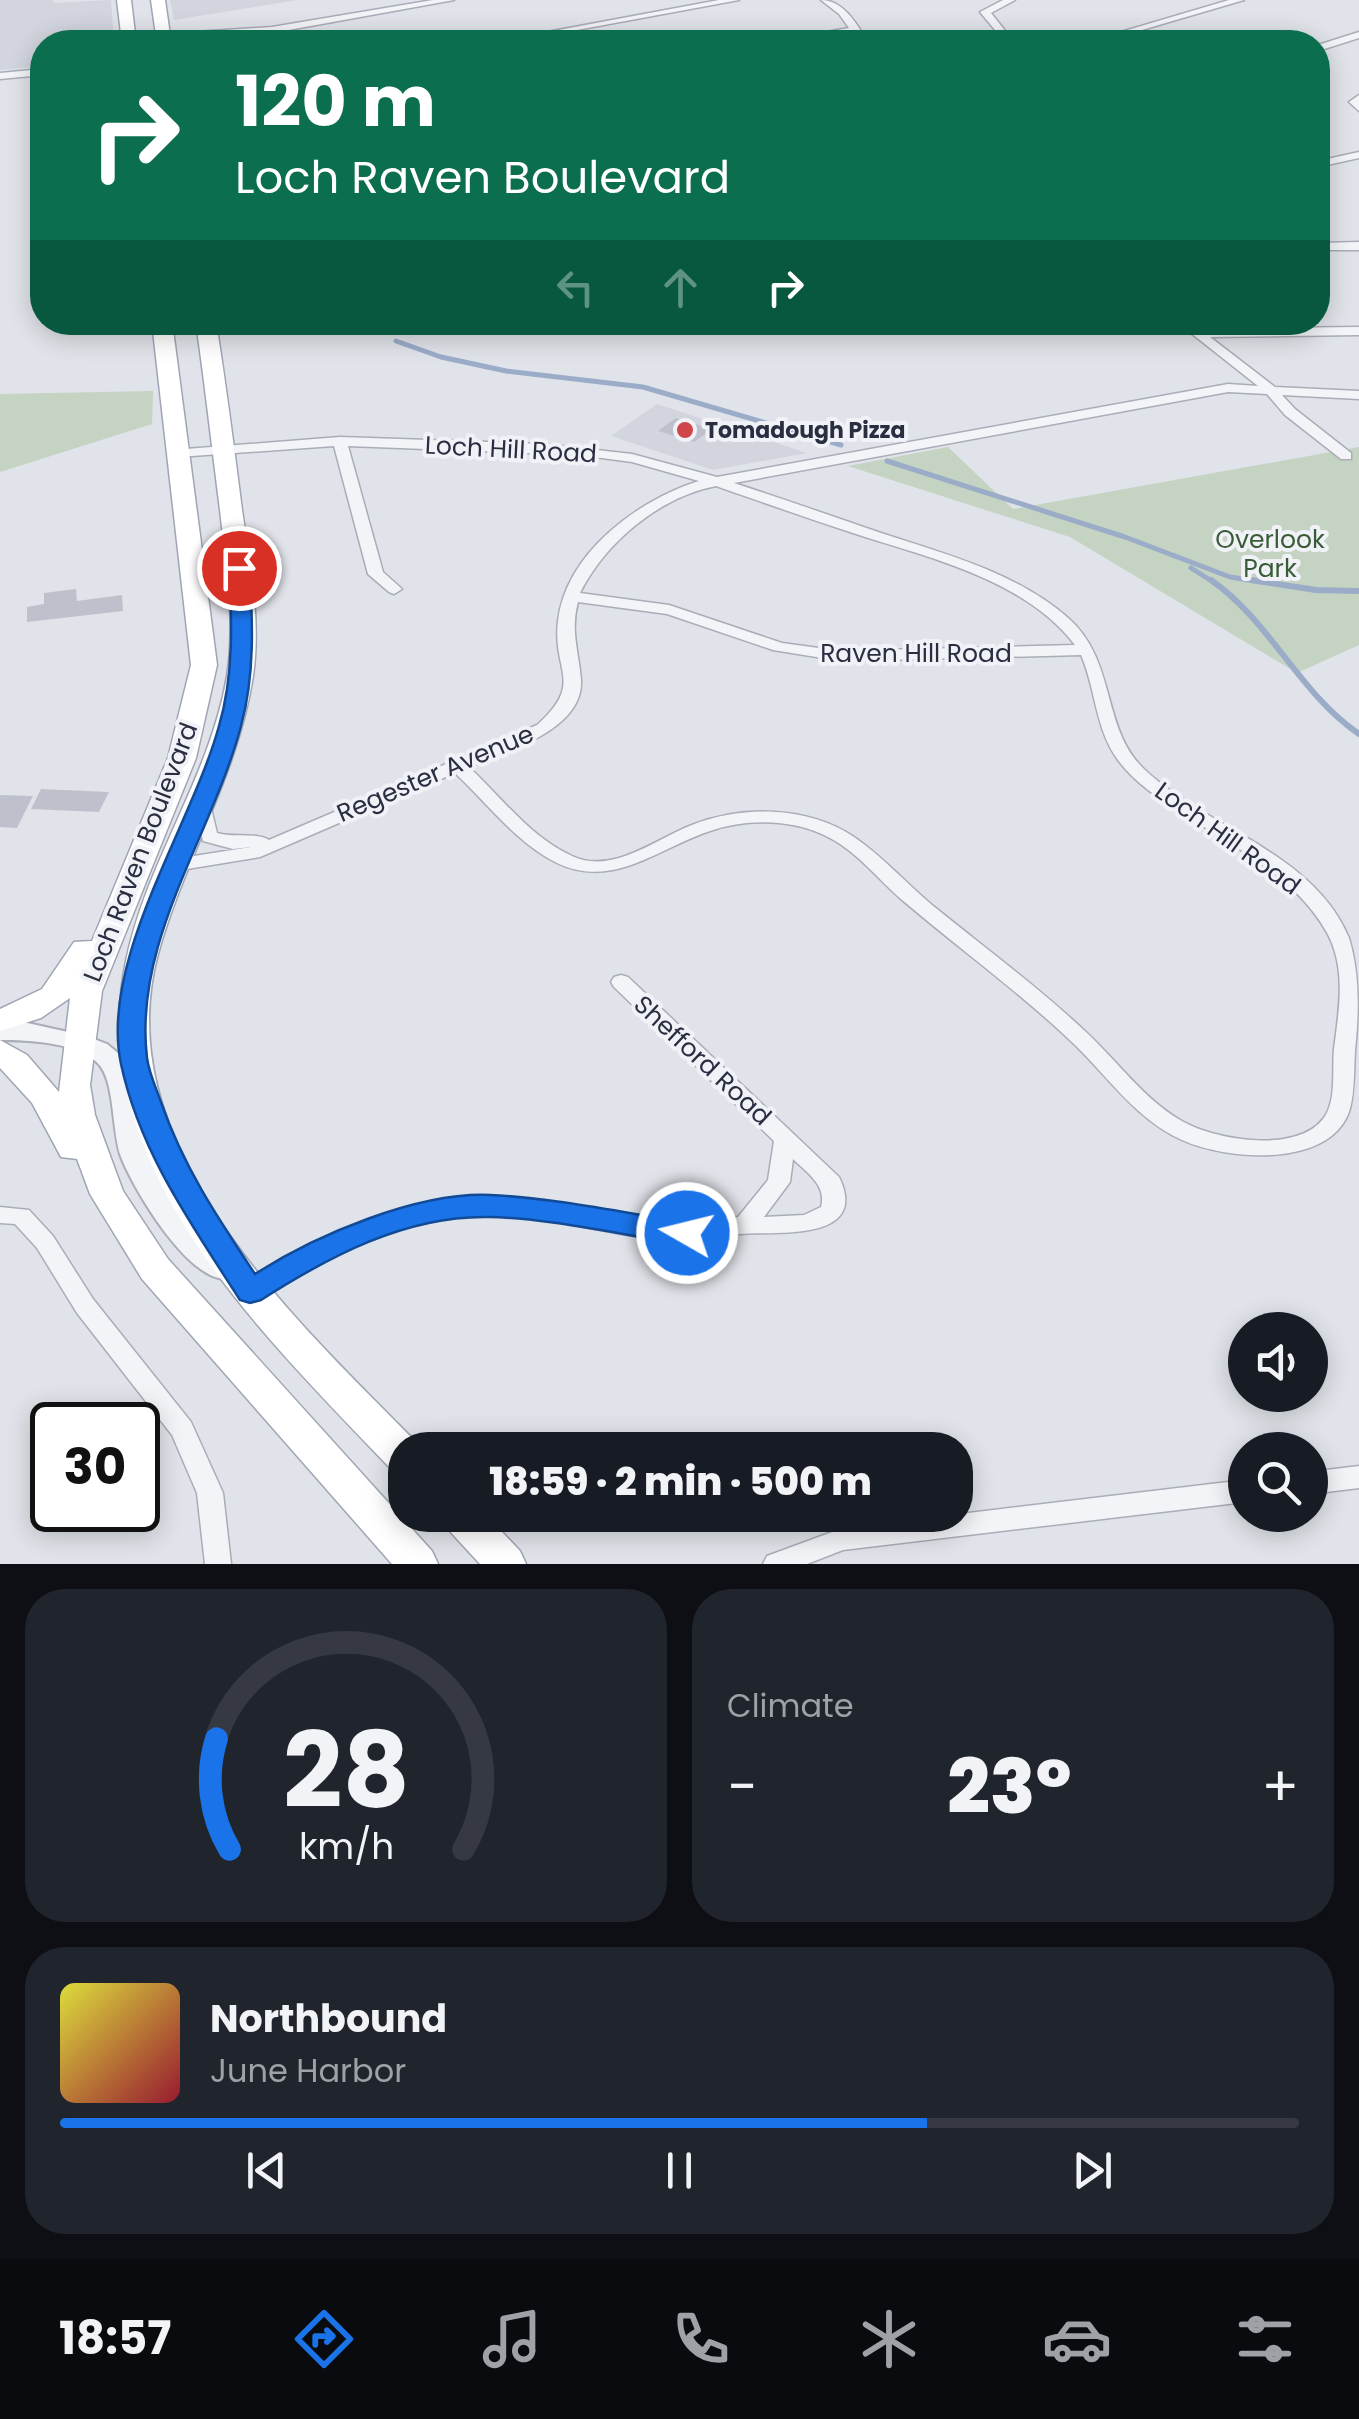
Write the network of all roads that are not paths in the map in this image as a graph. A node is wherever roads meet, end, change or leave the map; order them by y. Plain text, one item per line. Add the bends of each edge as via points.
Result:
1 (124, 0) edge
2 (158, 0) edge
3 (449, 0) edge
4 (734, 0) edge
5 (826, 0) edge
6 (1010, 0) edge
7 (1239, 0) edge
8 (128, 30) edge
9 (162, 30) edge
10 (272, 30) edge
11 (565, 30) edge
12 (854, 30) edge
13 (1000, 30) edge
14 (1134, 30) edge
15 (1359, 35) edge
16 (1330, 44) edge
17 (30, 73) edge
18 (0, 76) edge
19 (1359, 98) edge
20 (1359, 108) edge
21 (1359, 155) edge
22 (1330, 161) edge
23 (1359, 246) edge
24 (1330, 247) edge
25 (1330, 331) edge
26 (1359, 331) edge
27 (164, 335) edge
28 (208, 335) edge
29 (1199, 335) edge
30 (1270, 388) junction
31 (1359, 395) edge
32 (340, 441) junction
33 (224, 449) junction
34 (178, 454) junction
35 (1346, 456) dead end
36 (714, 482) junction
37 (230, 502) junction
38 (185, 512) junction
39 (394, 588) dead end
40 (572, 596) junction
41 (1087, 650) junction
42 (192, 723) junction
43 (458, 766) junction
44 (203, 799) junction
45 (291, 834) junction
46 (176, 865) junction
47 (137, 870) junction
48 (621, 982) dead end
49 (0, 1020) edge
50 (0, 1031) edge
51 (78, 1042) junction
52 (0, 1052) edge
53 (785, 1138) junction
54 (108, 1194) junction
55 (0, 1215) edge
56 (744, 1225) junction
57 (250, 1292) junction
58 (388, 1440) edge
59 (1359, 1477) edge
60 (1328, 1481) edge
61 (1228, 1493) edge
62 (476, 1532) edge
63 (218, 1564) edge
64 (418, 1564) edge
65 (506, 1564) edge
66 (776, 1564) edge

1 - 8 main road
2 - 9 main road
3 - 10 street
4 - 11 street
5 - 12 street
6 - 13 street via 985,12
7 - 14 street
15 - 16 street
17 - 18 street
19 - 20 street
21 - 22 street
23 - 24 street
25 - 26 street
27 - 34 main road, Loch Raven Boulevard
28 - 33 main road, Loch Raven Boulevard
29 - 30 street
30 - 31 street, Regester Avenue
30 - 35 street
30 - 36 street, Regester Avenue via 1208,392
32 - 33 street, Loch Hill Road
32 - 36 street, Loch Hill Road via 592,452
32 - 39 street via 376,574
33 - 34 street, Loch Hill Road
33 - 37 main road, Loch Raven Boulevard
34 - 38 main road, Loch Raven Boulevard
36 - 40 street, Regester Avenue via 663,503 607,542
36 - 41 street, Loch Hill Road via 982,574 1047,610
37 - 38 main road via 204,514
37 - 44 main road, Loch Raven Boulevard via 244,632 231,725
38 - 42 main road, Loch Raven Boulevard via 204,665
40 - 41 street, Raven Hill Road via 669,610 779,647 841,656
40 - 43 street, Regester Avenue via 566,628 575,688 570,702 542,729
41 - 43 street, Loch Hill Road via 1101,683 1110,737 1126,760 1288,876 1330,922 1344,951 1350,983 1338,1115 1306,1140 1231,1146 1159,1120 1056,1015 853,845 826,830 782,818 732,820 614,865 582,866 543,844
42 - 46 main road via 208,743 168,845
42 - 47 main road, Loch Raven Boulevard
43 - 45 street, Regester Avenue
44 - 45 street, Regester Avenue via 205,830 216,842
44 - 46 main road, Loch Raven Boulevard
45 - 46 street, Regester Avenue via 254,853
46 - 57 main road, Loch Raven Boulevard via 140,961 134,1062 181,1186
47 - 49 main road via 102,912 71,979 33,1010
47 - 51 main road, Loch Raven Boulevard via 86,990
48 - 53 street, Shefford Road
50 - 51 street
51 - 54 main road, Loch Raven Boulevard via 78,1115
51 - 57 street via 115,1066 135,1157 177,1231
52 - 54 main road via 24,1068 53,1104 71,1144
53 - 56 street, Shefford Road via 779,1182
53 - 56 street, Shefford Road via 831,1183 832,1209 810,1223
54 - 64 main road, Loch Raven Boulevard via 190,1310
55 - 63 street via 21,1216 45,1242 182,1428 210,1493
56 - 57 street, Shefford Road via 687,1233 491,1206 458,1208 312,1252
57 - 58 main road, Loch Raven Boulevard
59 - 60 street
61 - 66 street via 844,1540
62 - 65 main road

